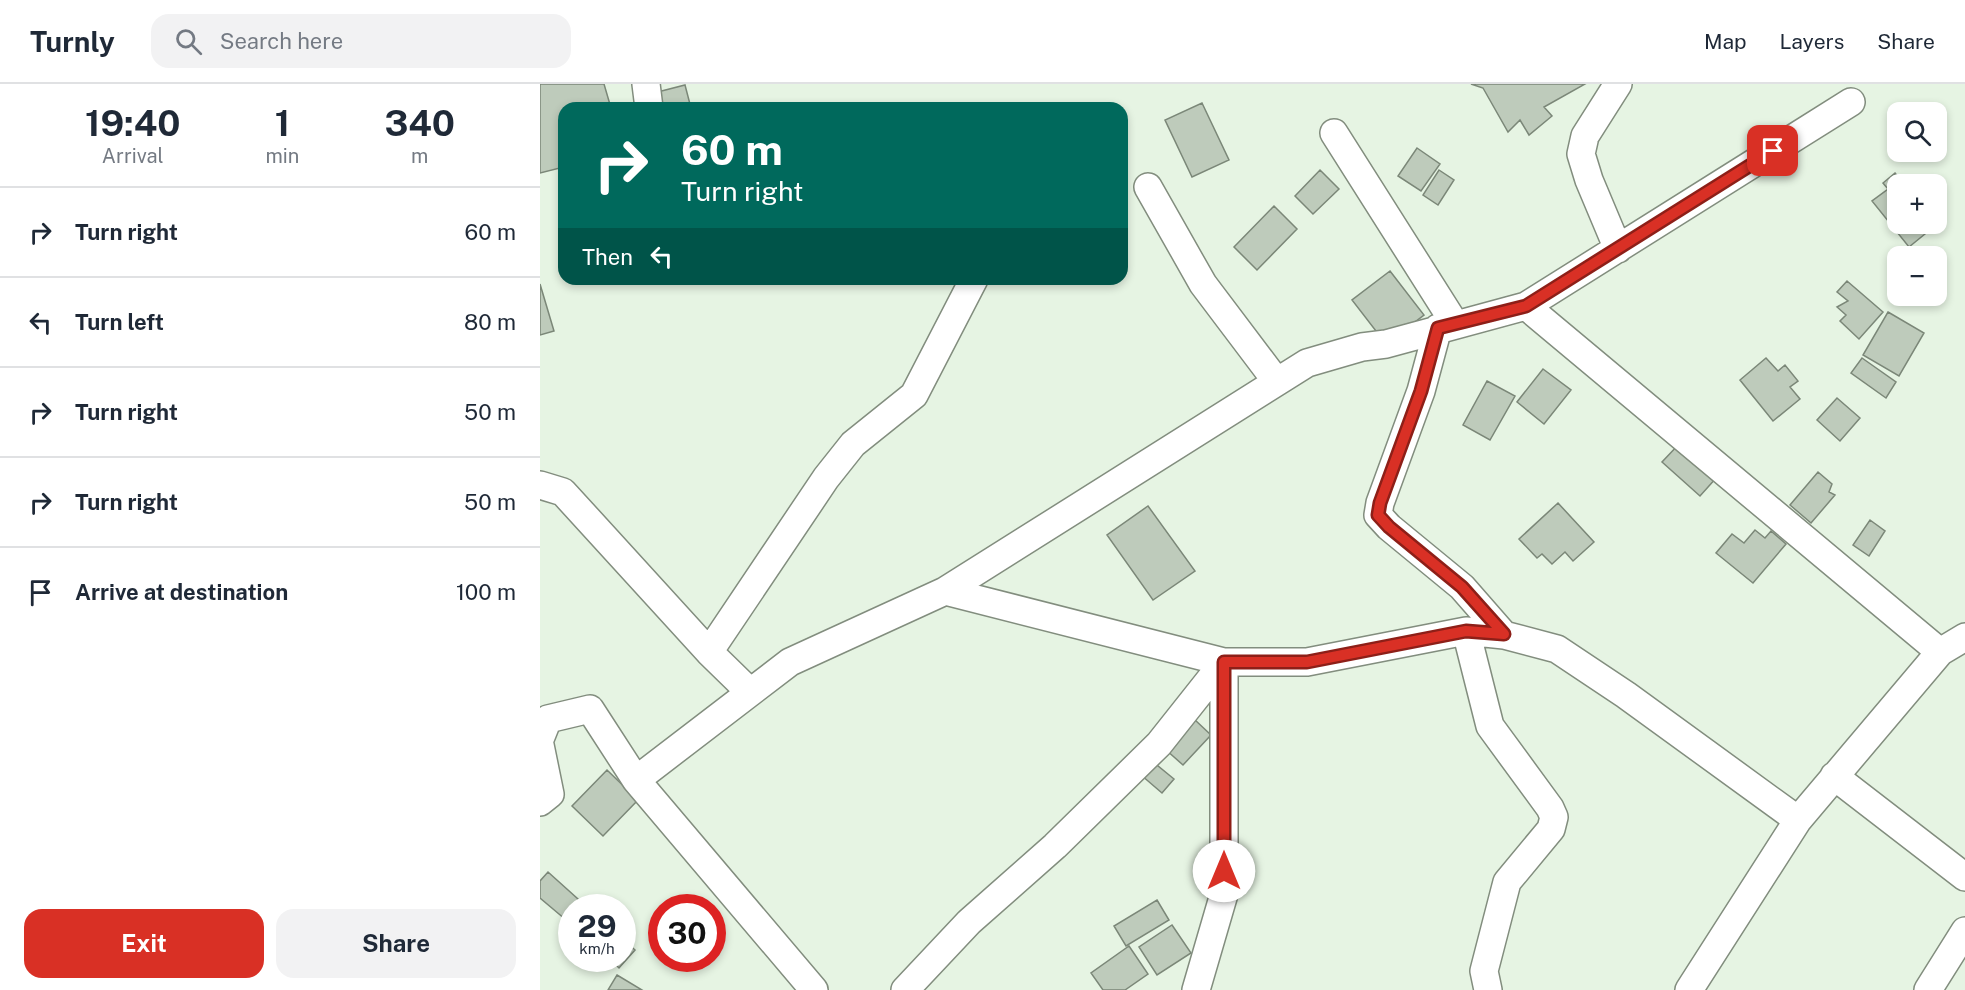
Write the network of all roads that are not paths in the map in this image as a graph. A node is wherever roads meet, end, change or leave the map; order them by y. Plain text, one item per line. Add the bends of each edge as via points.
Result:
1 (646, 84) edge
2 (1618, 84) edge
3 (648, 102) edge
4 (1851, 102) dead end
5 (1334, 133) dead end
6 (1148, 188) dead end
7 (1618, 249) junction
8 (972, 285) edge
9 (1526, 306) junction
10 (1446, 326) junction
11 (1277, 382) junction
12 (540, 485) edge
13 (945, 591) junction
14 (1466, 631) junction
15 (1504, 634) junction
16 (1965, 637) edge
17 (710, 652) junction
18 (1940, 652) junction
19 (1224, 662) junction
20 (750, 692) junction
21 (540, 739) edge
22 (540, 745) edge
23 (1834, 776) junction
24 (636, 780) junction
25 (540, 802) edge
26 (1798, 820) junction
27 (1965, 877) edge
28 (1965, 931) edge
29 (814, 990) edge
30 (905, 990) edge
31 (1196, 990) edge
32 (1488, 990) edge
33 (1689, 990) edge
34 (1928, 990) edge

1 - 3 street
2 - 7 street via 1585,136 1581,154
4 - 7 street
5 - 10 street
6 - 11 street via 1203,284
7 - 9 street
8 - 17 street via 914,395 853,444 832,469
9 - 10 street
9 - 18 street
10 - 11 street via 1307,363
10 - 15 street via 1378,515 1462,587
11 - 13 street
12 - 17 street via 562,492
13 - 19 street
13 - 20 street via 789,662
14 - 15 street
14 - 19 street via 1307,662
14 - 32 street via 1490,726 1554,817 1551,829 1507,882 1484,972
15 - 26 street via 1557,649
16 - 18 street
17 - 20 street
18 - 23 street
19 - 30 street via 1159,744 1055,846 969,922
19 - 31 street via 1224,894
20 - 24 street
21 - 24 street via 548,719 590,709
22 - 25 street via 550,794
23 - 26 street
23 - 27 street
24 - 29 street
26 - 33 street
28 - 34 street

